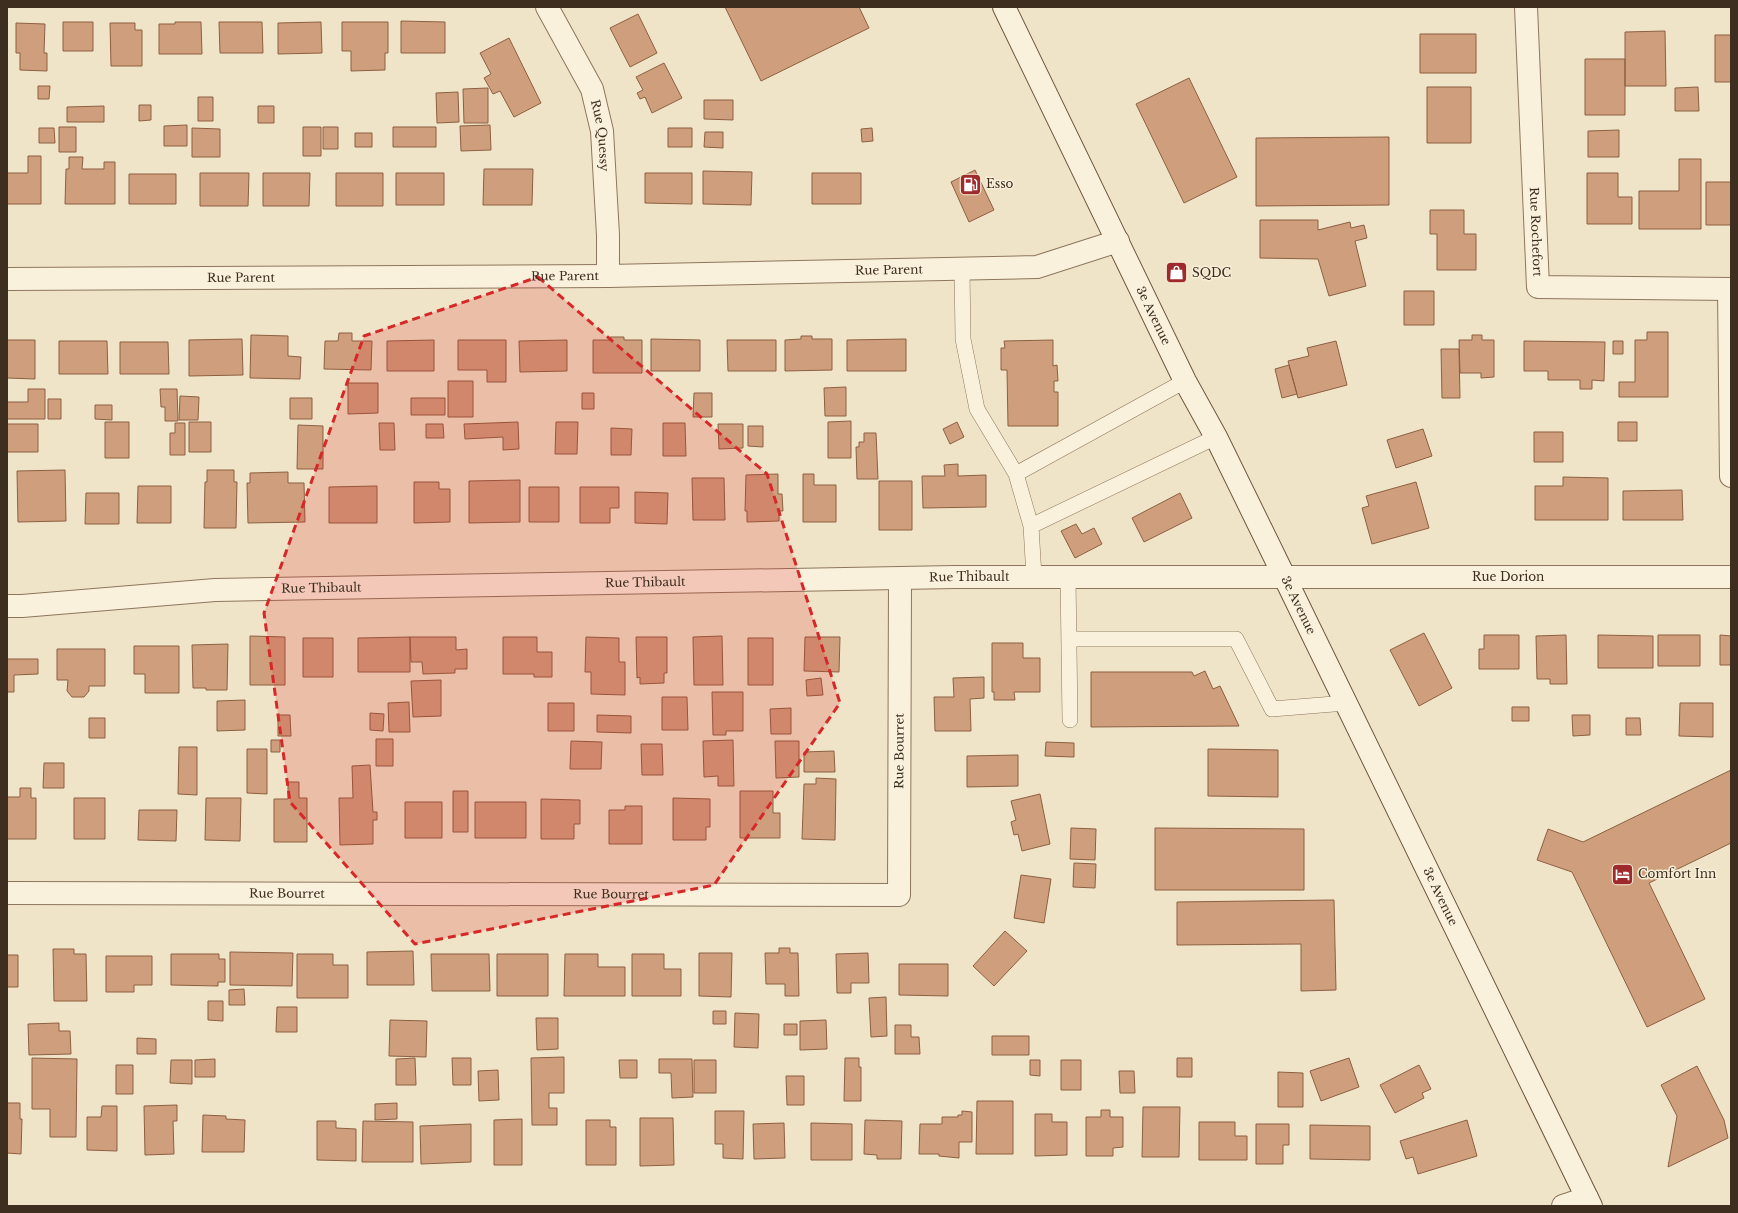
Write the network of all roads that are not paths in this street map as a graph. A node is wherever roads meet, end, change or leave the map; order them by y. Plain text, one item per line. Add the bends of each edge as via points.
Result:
1 (546, 7) edge
2 (1004, 7) edge
3 (1526, 7) edge
4 (1118, 241) junction
5 (962, 269) junction
6 (608, 276) junction
7 (7, 279) edge
8 (1730, 289) edge
9 (1186, 381) junction
10 (1216, 438) junction
11 (1016, 474) junction
12 (1731, 476) edge
13 (1031, 526) junction
14 (1034, 577) junction
15 (1068, 577) junction
16 (1731, 577) edge
17 (1285, 578) junction
18 (900, 579) junction
19 (7, 606) edge
20 (1069, 639) junction
21 (1346, 703) junction
22 (1070, 720) dead end
23 (7, 893) edge
24 (1589, 1202) edge
25 (1564, 1206) edge

1 - 6 street, Rue Quessy via 592,89 601,124 608,227
2 - 4 street, 3e Avenue
3 - 8 street, Rue Rochefort via 1538,287
4 - 5 street, Rue Parent via 1038,267
4 - 9 street, 3e Avenue
5 - 6 street, Rue Parent
5 - 11 lane via 963,339 977,409
6 - 7 street, Rue Parent
8 - 12 street
9 - 10 street, 3e Avenue
9 - 11 lane
10 - 13 lane
10 - 17 street, 3e Avenue
11 - 13 lane
13 - 14 lane
14 - 15 street, Rue Thibault
14 - 18 street, Rue Thibault
15 - 17 street, Rue Thibault
15 - 20 lane
16 - 17 street, Rue Dorion
17 - 21 street, 3e Avenue
18 - 19 street, Rue Thibault via 215,590
18 - 23 street, Rue Bourret via 899,895
20 - 21 lane via 1236,639 1272,709
20 - 22 lane
21 - 24 street, 3e Avenue
24 - 25 street

